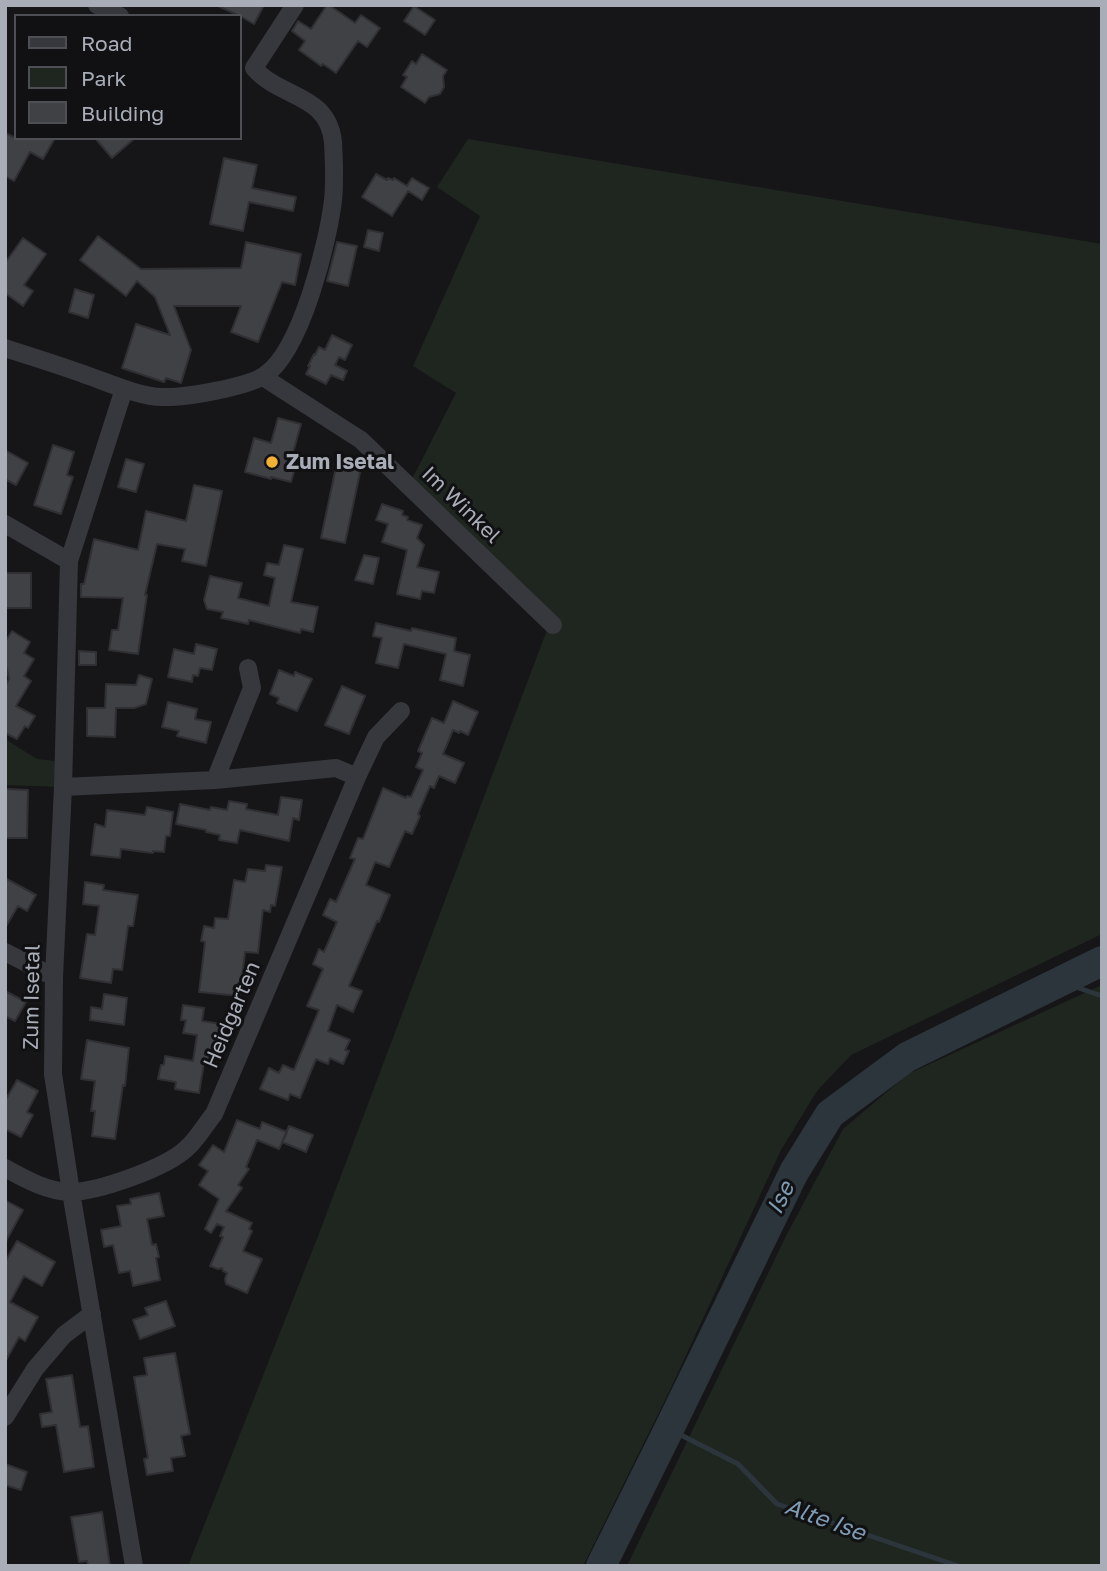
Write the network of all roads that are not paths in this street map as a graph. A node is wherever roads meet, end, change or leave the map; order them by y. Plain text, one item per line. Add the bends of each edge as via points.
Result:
1 (97, 5) edge
2 (295, 5) edge
3 (116, 14) edge
4 (247, 68) edge
5 (5, 348) edge
6 (263, 377) junction
7 (124, 389) junction
8 (5, 524) edge
9 (69, 561) junction
10 (553, 625) dead end
11 (248, 668) dead end
12 (401, 711) dead end
13 (357, 777) junction
14 (215, 780) junction
15 (63, 787) junction
16 (5, 953) edge
17 (54, 977) junction
18 (5, 1168) edge
19 (71, 1192) junction
20 (92, 1314) junction
21 (5, 1417) edge
22 (134, 1566) edge

1 - 3 street
2 - 4 street
4 - 6 street via 319,109 332,133 334,170 329,230 307,303 293,341
5 - 7 street
6 - 7 street via 228,388 160,398
6 - 10 street, Im Winkel via 361,440
7 - 9 street, Zum Isetal
8 - 9 street
9 - 15 street, Zum Isetal
11 - 14 street via 252,688
12 - 13 street, Heidgarten via 376,737
13 - 14 street via 336,768
13 - 19 street, Heidgarten via 214,1114 186,1149 156,1168 111,1185
14 - 15 street
15 - 17 street, Zum Isetal
16 - 17 street
17 - 19 street, Zum Isetal via 53,1074
18 - 19 street via 44,1187
19 - 20 street, Zum Isetal
20 - 21 street via 64,1335 35,1369
20 - 22 street, Zum Isetal

